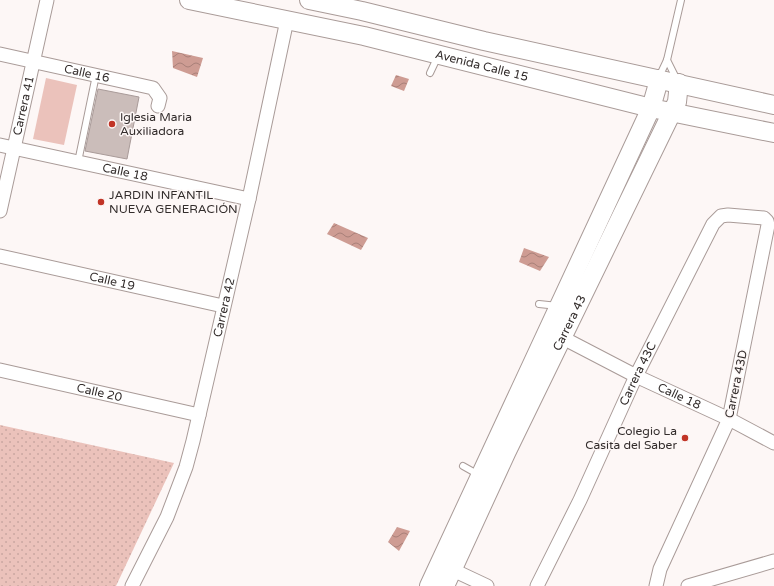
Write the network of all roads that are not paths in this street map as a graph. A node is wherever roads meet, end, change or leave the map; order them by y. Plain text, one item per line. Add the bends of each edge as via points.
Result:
1 (48, 0) edge
2 (189, 0) edge
3 (309, 0) edge
4 (681, 0) edge
5 (363, 6) edge
6 (287, 20) junction
7 (0, 54) edge
8 (439, 54) junction
9 (667, 60) junction
10 (34, 62) junction
11 (430, 73) dead end
12 (96, 75) junction
13 (658, 79) junction
14 (679, 83) junction
15 (774, 105) edge
16 (158, 106) dead end
17 (651, 108) junction
18 (672, 112) junction
19 (774, 133) edge
20 (0, 145) edge
21 (14, 148) junction
22 (78, 162) junction
23 (249, 199) junction
24 (0, 211) edge
25 (728, 215) joint
26 (0, 256) edge
27 (539, 304) dead end
28 (224, 306) junction
29 (559, 306) junction
30 (563, 338) junction
31 (0, 370) edge
32 (636, 376) junction
33 (199, 414) junction
34 (729, 419) junction
35 (774, 443) edge
36 (463, 466) dead end
37 (486, 479) junction
38 (774, 561) edge
39 (449, 578) edge
40 (132, 586) edge
41 (429, 586) edge
42 (487, 586) edge
43 (537, 586) edge
44 (656, 586) edge
45 (688, 586) edge

1 - 10 street, Carrera 41
2 - 6 street, Avenida Calle 15
3 - 5 street, Avenida Calle 15
4 - 9 lane, Carrera 43
5 - 13 street, Avenida Calle 15 via 484,41
6 - 8 street, Avenida Calle 15
6 - 23 street, Carrera 42
7 - 10 street, Calle 16
8 - 11 lane
8 - 17 street, Avenida Calle 15
9 - 13 lane, Carrera 43
9 - 14 lane
10 - 12 street, Calle 16
10 - 21 street, Carrera 41
12 - 16 street, Calle 16 via 153,88 160,98
12 - 22 lane
13 - 14 street, Avenida Calle 15
13 - 17 street, Carrera 43
14 - 15 street, Avenida Calle 15
14 - 18 street, Carrera 43 via 677,102
17 - 18 street, Avenida Calle 15
17 - 29 street, Carrera 43
18 - 19 street, Avenida Calle 15
18 - 30 street, Carrera 43
20 - 21 street, Calle 18
21 - 22 street, Calle 18
21 - 24 street, Carrera 41
22 - 23 street, Calle 18
23 - 28 street, Carrera 42
25 - 32 street, Carrera 43C via 720,216 713,224
25 - 34 street, Carrera 43D via 764,218 768,225
26 - 28 street, Calle 19
27 - 29 lane
28 - 33 street, Carrera 42
29 - 37 street, Carrera 43
30 - 32 street, Calle 18
30 - 37 street, Carrera 43
31 - 33 street, Calle 20
32 - 34 street, Calle 18
32 - 43 street, Carrera 43C via 580,500
33 - 40 street, Carrera 42 via 190,454 177,492
34 - 35 street, Calle 18
34 - 44 street, Carrera 43D via 660,569
36 - 37 lane
37 - 39 street, Carrera 43
37 - 41 street, Carrera 43
38 - 45 street
39 - 42 street

